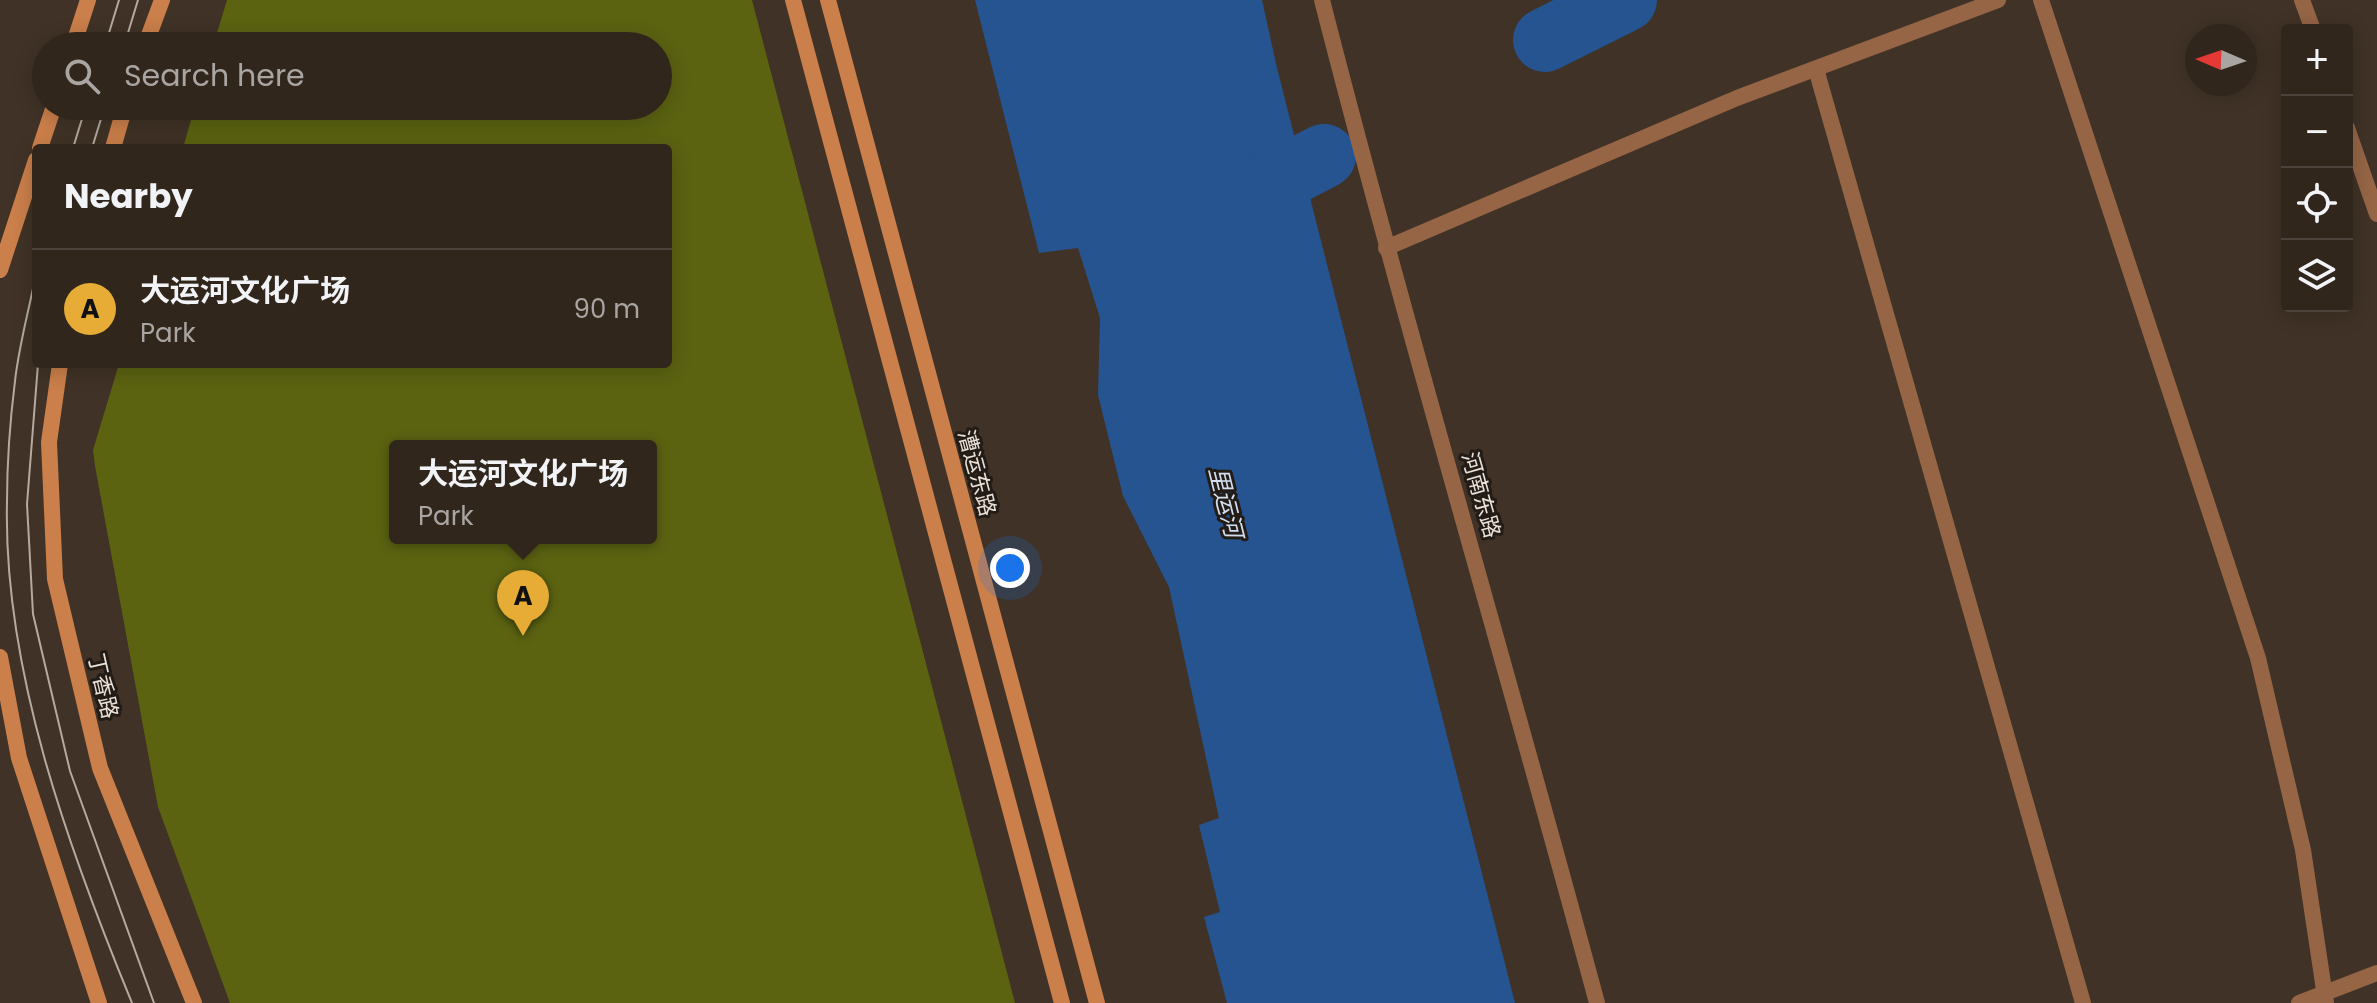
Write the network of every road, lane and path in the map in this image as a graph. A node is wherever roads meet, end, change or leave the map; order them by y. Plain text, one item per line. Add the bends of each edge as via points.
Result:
1 (88, 0) edge
2 (162, 0) edge
3 (793, 0) edge
4 (828, 0) edge
5 (1322, 0) edge
6 (1998, 0) edge
7 (2041, 0) edge
8 (2302, 0) edge
9 (2311, 24) edge
10 (78, 32) edge
11 (150, 32) edge
12 (1816, 69) junction
13 (49, 120) edge
14 (121, 120) edge
15 (41, 144) edge
16 (114, 144) edge
17 (2353, 145) edge
18 (32, 172) edge
19 (2377, 214) edge
20 (1386, 248) junction
21 (0, 270) edge
22 (59, 368) edge
23 (0, 657) edge
24 (6, 722) edge
25 (2377, 973) edge
26 (2325, 998) edge
27 (99, 1003) edge
28 (194, 1003) edge
29 (1062, 1003) edge
30 (1097, 1003) edge
31 (1597, 1003) edge
32 (2083, 1003) edge
33 (2299, 1003) edge

1 - 10 main road
2 - 11 main road
3 - 29 main road
4 - 30 main road, 漕运东路
5 - 20 street, 河南东路
6 - 12 street
7 - 26 street via 2258,658 2303,850
8 - 9 street
12 - 20 street
12 - 32 street
13 - 15 main road
14 - 16 main road
17 - 19 street
18 - 21 main road
20 - 31 street, 河南东路
22 - 28 main road, 丁香路 via 49,442 55,579 100,768
23 - 24 main road
24 - 27 main road
25 - 26 street
26 - 33 street

